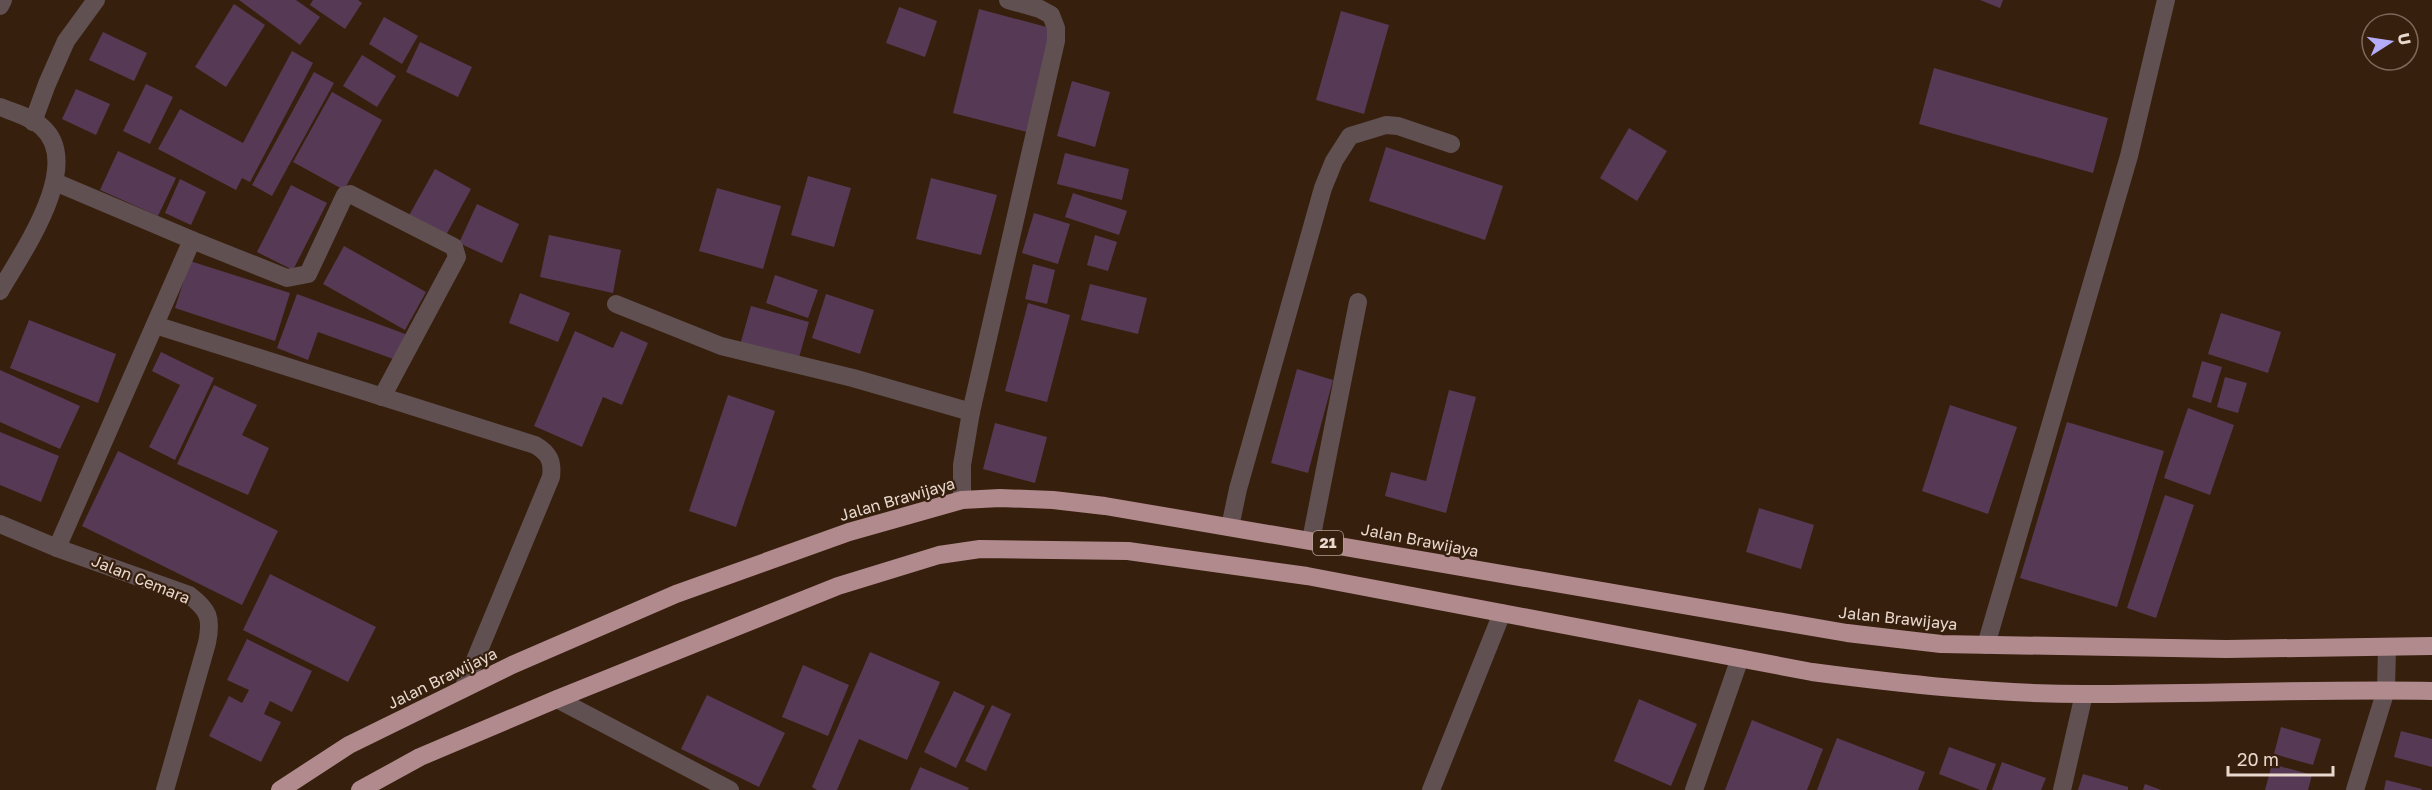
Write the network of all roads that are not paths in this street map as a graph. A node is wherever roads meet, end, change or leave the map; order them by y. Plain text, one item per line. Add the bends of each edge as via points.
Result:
1 (3, 0) edge
2 (96, 0) edge
3 (1008, 0) edge
4 (2166, 0) edge
5 (0, 6) edge
6 (0, 107) edge
7 (29, 119) junction
8 (1451, 144) dead end
9 (55, 182) junction
10 (192, 240) junction
11 (0, 291) edge
12 (1358, 302) dead end
13 (616, 303) dead end
14 (155, 324) junction
15 (382, 397) junction
16 (971, 412) junction
17 (962, 500) junction
18 (0, 524) edge
19 (1230, 527) junction
20 (1311, 540) junction
21 (57, 548) junction
22 (1502, 613) junction
23 (1986, 645) junction
24 (2432, 646) edge
25 (2387, 648) junction
26 (1740, 658) junction
27 (462, 689) junction
28 (2386, 690) junction
29 (2432, 691) edge
30 (2084, 694) junction
31 (557, 699) junction
32 (165, 790) edge
33 (280, 790) edge
34 (360, 790) edge
35 (730, 790) edge
36 (1431, 790) edge
37 (1694, 790) edge
38 (2062, 790) edge
39 (2355, 790) edge

1 - 5 street
2 - 7 street via 66,41
3 - 16 street via 1051,15 1056,41
4 - 23 street via 2129,156
6 - 7 street
7 - 9 street via 42,127 52,141
8 - 19 street via 1386,125 1350,136 1334,162 1323,188
9 - 10 street
9 - 11 street via 42,218
10 - 14 street
10 - 15 street via 287,278 301,277 308,274 335,214 345,195 350,194 454,247 457,257
12 - 20 street
13 - 16 street via 721,346
14 - 15 street
14 - 21 street
15 - 27 street via 535,445 545,450 553,466
16 - 17 street via 962,465
17 - 19 highway, Jalan Brawijaya / 21 via 1053,500
17 - 27 highway, Jalan Brawijaya / 21 via 849,532 676,594
18 - 21 street, Jalan Cemara
19 - 20 highway, Jalan Brawijaya / 21
20 - 23 highway, Jalan Brawijaya / 21 via 1847,633
21 - 32 street, Jalan Cemara via 189,595 202,605 211,623
22 - 26 highway, 21
22 - 31 highway, 21 via 1307,576 1128,551 980,549 939,555 838,586
22 - 36 street
23 - 25 highway, Jalan Brawijaya / 21
24 - 25 highway, Jalan Brawijaya / 21
25 - 28 street
26 - 30 highway, 21 via 1890,682
26 - 37 street
27 - 33 highway, Jalan Brawijaya / 21 via 349,745
28 - 29 highway, 21
28 - 30 highway, 21
28 - 39 street
30 - 38 street
31 - 34 highway, 21 via 420,757
31 - 35 street

